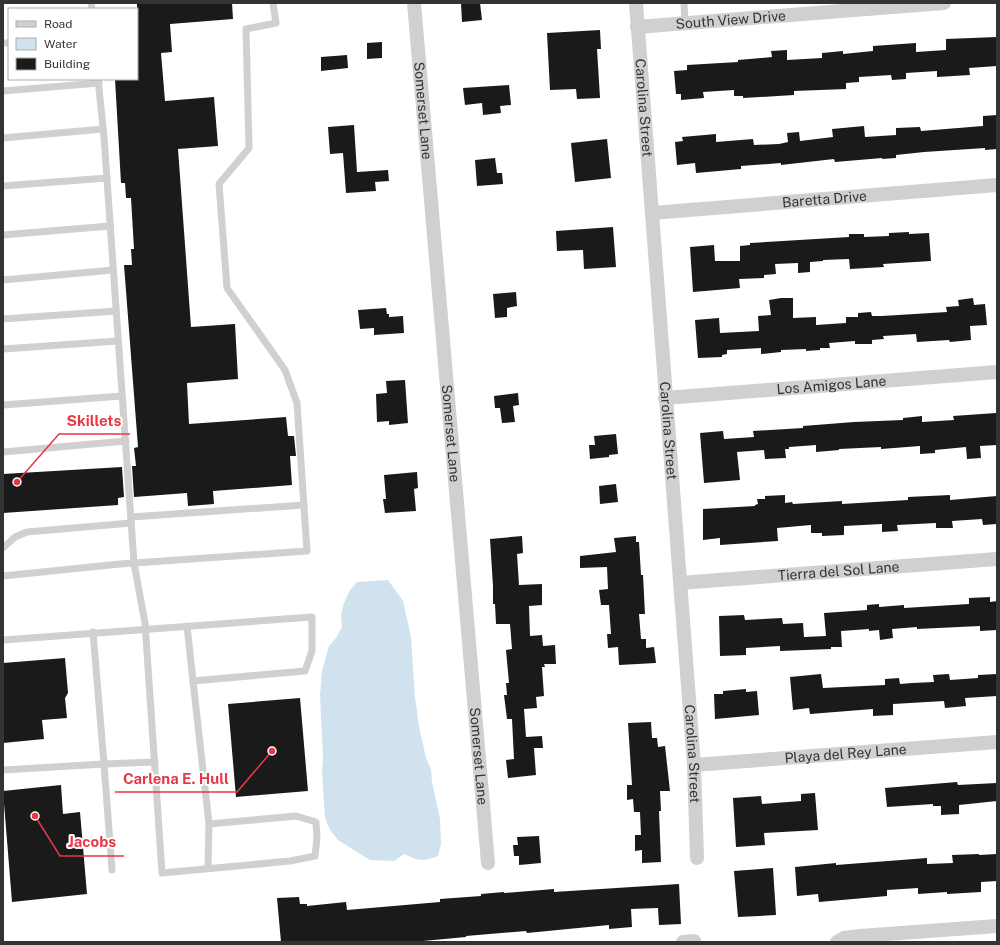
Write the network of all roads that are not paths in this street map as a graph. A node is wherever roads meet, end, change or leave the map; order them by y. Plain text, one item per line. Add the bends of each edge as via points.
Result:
1 (273, 3) edge
2 (414, 3) edge
3 (636, 3) edge
4 (684, 3) edge
5 (944, 3) edge
6 (849, 7) edge
7 (685, 24) junction
8 (637, 27) junction
9 (98, 81) edge
10 (3, 91) edge
11 (103, 130) junction
12 (3, 138) edge
13 (107, 178) junction
14 (997, 185) edge
15 (3, 186) edge
16 (652, 213) junction
17 (110, 226) junction
18 (3, 235) edge
19 (113, 270) junction
20 (3, 280) edge
21 (116, 311) junction
22 (3, 319) edge
23 (118, 341) junction
24 (3, 349) edge
25 (997, 372) edge
26 (122, 396) junction
27 (665, 398) junction
28 (3, 405) edge
29 (126, 441) junction
30 (3, 452) edge
31 (304, 505) junction
32 (131, 520) junction
33 (3, 548) edge
34 (997, 559) edge
35 (134, 564) junction
36 (3, 576) edge
37 (680, 583) junction
38 (187, 626) junction
39 (145, 628) junction
40 (93, 632) junction
41 (3, 640) edge
42 (193, 681) junction
43 (997, 742) edge
44 (155, 762) junction
45 (104, 764) junction
46 (694, 766) junction
47 (3, 770) edge
48 (209, 824) junction
49 (697, 858) dead end
50 (488, 863) dead end
51 (208, 868) junction
52 (112, 870) dead end
53 (997, 926) edge
54 (837, 942) edge

1 - 31 lane via 276,23 246,29 249,148 218,184 227,288 285,370 297,403
2 - 50 street, Somerset Lane
3 - 8 street, Carolina Street
4 - 7 lane
5 - 6 street, South View Drive
6 - 7 street, South View Drive
7 - 8 street, South View Drive
8 - 16 street, Carolina Street
9 - 10 lane
9 - 11 lane
11 - 12 lane
11 - 13 lane
13 - 15 lane
13 - 17 lane
14 - 16 street, Baretta Drive
16 - 27 street, Carolina Street
17 - 18 lane
17 - 19 lane
19 - 20 lane
19 - 21 lane
21 - 22 lane
21 - 23 lane
23 - 24 lane
23 - 26 lane
25 - 27 street, Los Amigos Lane
26 - 28 lane
26 - 29 lane
27 - 37 street, Carolina Street
29 - 30 lane
29 - 32 lane
31 - 32 lane
31 - 35 lane via 307,551
32 - 33 lane via 27,532 15,537
32 - 35 lane
34 - 37 street, Tierra del Sol Lane
35 - 36 lane
35 - 39 lane
37 - 46 street, Carolina Street
38 - 39 lane
38 - 42 lane
38 - 42 lane via 312,617 312,651 305,672
39 - 40 lane
39 - 44 lane
40 - 41 lane
40 - 45 lane
42 - 48 lane
43 - 46 street, Playa del Rey Lane
44 - 45 lane
44 - 51 lane via 162,873
45 - 47 lane
45 - 52 lane
46 - 49 street, Carolina Street
48 - 51 lane
48 - 51 lane via 296,816 316,822 317,838 315,856 290,861
53 - 54 street via 860,936 844,938

